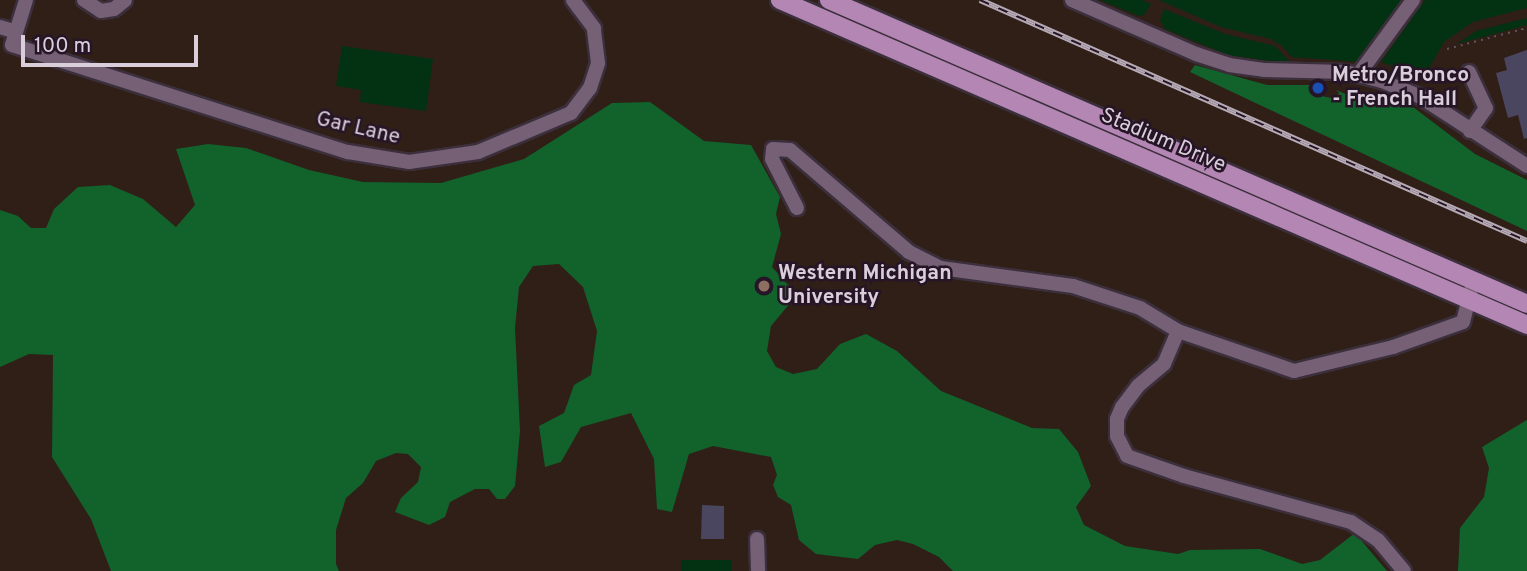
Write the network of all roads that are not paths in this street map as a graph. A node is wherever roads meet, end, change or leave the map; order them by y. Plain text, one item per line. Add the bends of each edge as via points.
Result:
1 (26, 0) edge
2 (84, 0) edge
3 (125, 0) edge
4 (573, 0) edge
5 (780, 0) edge
6 (829, 0) edge
7 (1072, 0) edge
8 (1413, 0) edge
9 (0, 27) edge
10 (9, 39) edge
11 (1469, 72) dead end
12 (1358, 75) junction
13 (1470, 131) junction
14 (1527, 166) edge
15 (797, 208) dead end
16 (1473, 279) junction
17 (1470, 299) junction
18 (1527, 304) edge
19 (1527, 325) edge
20 (1178, 331) junction
21 (757, 539) dead end
22 (758, 571) edge
23 (1404, 571) edge

1 - 10 street
2 - 3 street via 101,11 114,9
4 - 10 street, Gar Lane via 594,28 598,63 590,88 571,113 478,152 430,161 348,152
5 - 17 main road, Stadium Drive
6 - 16 main road, Stadium Drive
7 - 12 street via 1229,65
8 - 12 street
9 - 10 street, Gar Lane
11 - 13 street via 1486,108
12 - 13 street via 1419,96
13 - 14 street
15 - 20 street via 772,159 773,149 790,150 909,252 942,268 1073,286 1140,307
16 - 17 street
16 - 18 main road, Stadium Drive
17 - 19 main road, Stadium Drive
17 - 20 street via 1463,321 1393,347 1294,371
20 - 23 street via 1164,364 1143,381 1117,419 1117,436 1127,456 1351,522 1378,540
21 - 22 street

